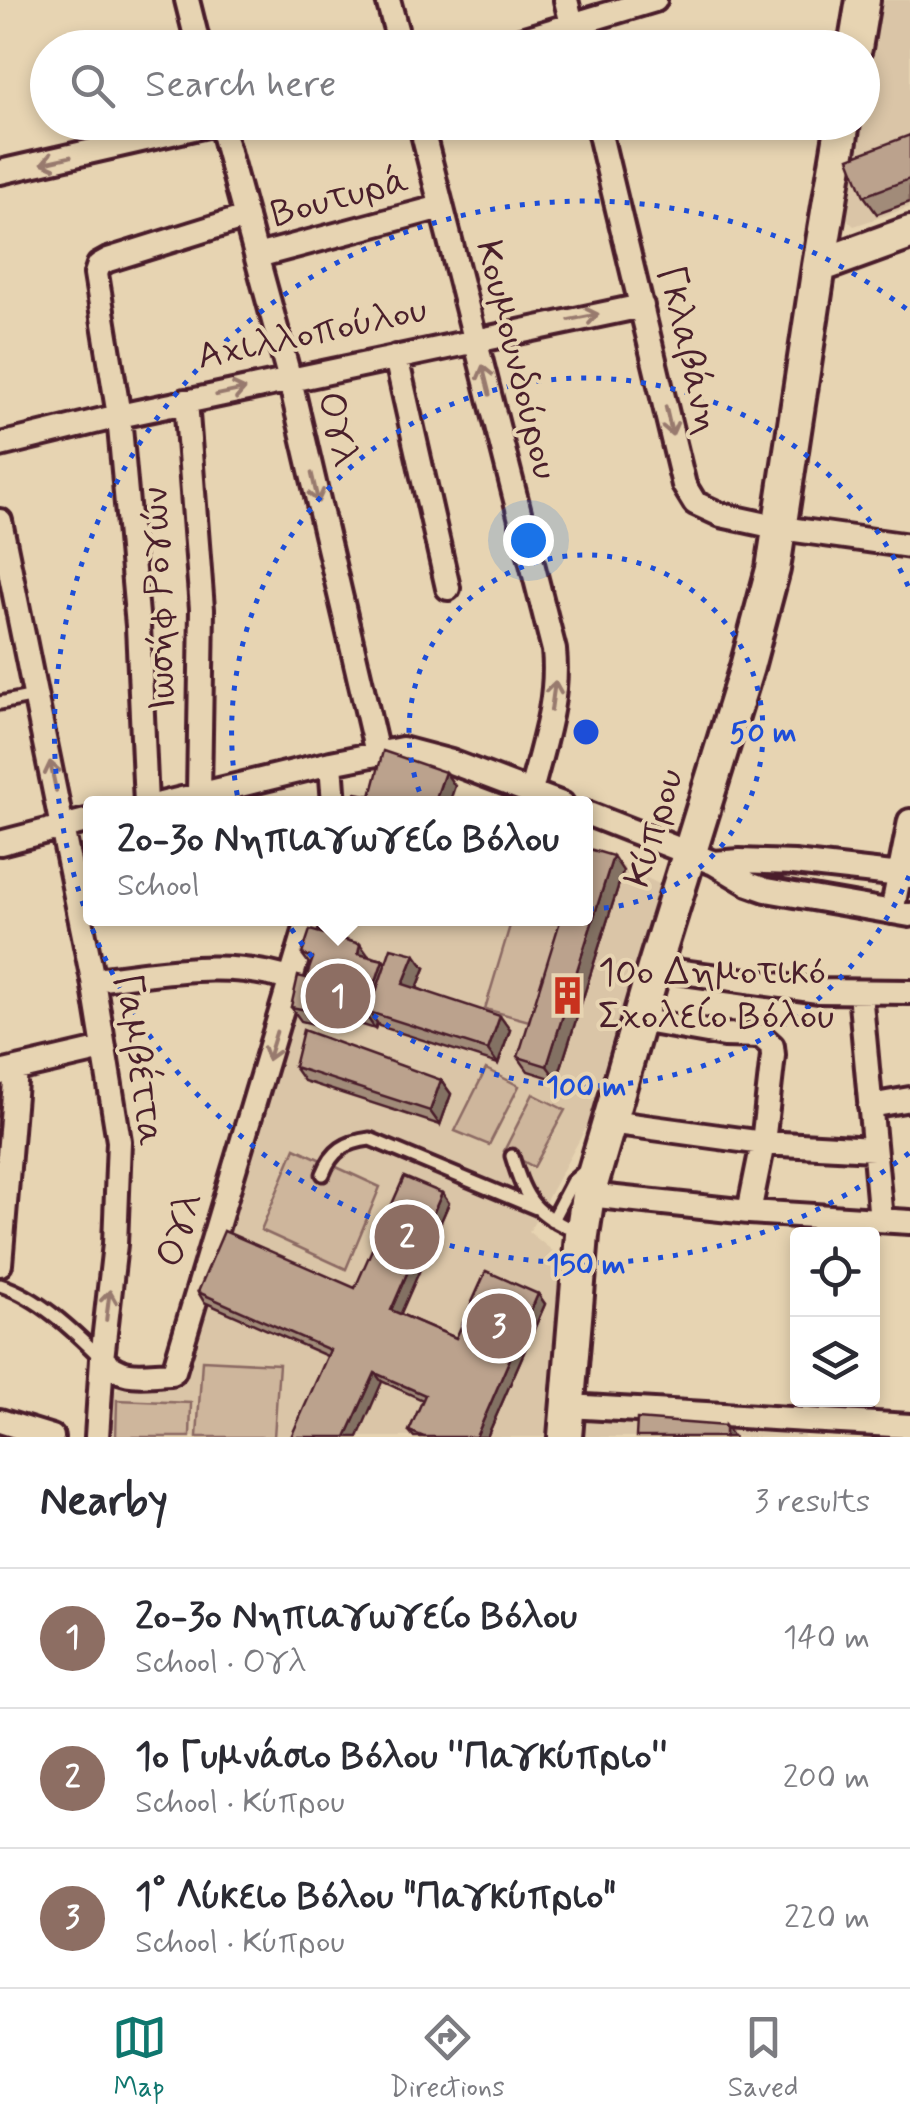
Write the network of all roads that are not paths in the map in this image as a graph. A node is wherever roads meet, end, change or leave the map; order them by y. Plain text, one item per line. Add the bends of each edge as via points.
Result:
1 (186, 0) edge
2 (388, 0) edge
3 (566, 0) edge
4 (655, 0) edge
5 (863, 0) edge
6 (195, 30) edge
7 (396, 30) edge
8 (574, 30) edge
9 (588, 30) edge
10 (858, 30) edge
11 (141, 140) edge
12 (225, 140) edge
13 (424, 140) edge
14 (600, 140) edge
15 (840, 140) edge
16 (0, 172) edge
17 (441, 207) junction
18 (246, 218) junction
19 (910, 233) edge
20 (256, 256) junction
21 (818, 266) junction
22 (642, 306) junction
23 (476, 339) junction
24 (396, 356) junction
25 (290, 380) junction
26 (186, 402) junction
27 (119, 416) junction
28 (0, 446) edge
29 (0, 521) edge
30 (781, 528) junction
31 (910, 546) edge
32 (448, 588) dead end
33 (36, 696) junction
34 (0, 703) edge
35 (377, 753) junction
36 (332, 763) junction
37 (531, 791) junction
38 (199, 795) junction
39 (146, 796) edge
40 (195, 796) edge
41 (334, 796) edge
42 (543, 796) edge
43 (593, 816) edge
44 (910, 821) edge
45 (83, 822) edge
46 (64, 827) junction
47 (0, 843) edge
48 (701, 858) junction
49 (905, 875) edge
50 (901, 914) edge
51 (307, 926) edge
52 (654, 968) junction
53 (93, 980) junction
54 (292, 980) junction
55 (860, 992) junction
56 (910, 992) edge
57 (639, 1020) junction
58 (103, 1049) junction
59 (8, 1071) edge
60 (910, 1099) edge
61 (870, 1106) junction
62 (609, 1122) junction
63 (763, 1143) junction
64 (874, 1149) junction
65 (512, 1156) dead end
66 (598, 1159) junction
67 (324, 1174) dead end
68 (588, 1196) junction
69 (536, 1208) junction
70 (749, 1212) junction
71 (552, 1220) junction
72 (882, 1220) junction
73 (910, 1222) edge
74 (819, 1225) edge
75 (582, 1235) junction
76 (0, 1264) edge
77 (0, 1284) edge
78 (102, 1360) junction
79 (800, 1409) edge
80 (0, 1421) edge
81 (567, 1421) edge
82 (910, 1426) edge
83 (52, 1437) edge
84 (97, 1437) edge

1 - 6 street
2 - 7 street
3 - 8 street
4 - 9 street
5 - 10 street
11 -> 16 street
12 - 18 street, Ογλ
13 - 17 street, Κουμουνδούρου
14 - 22 street, Γκλαβάνη
15 - 21 street, Κύπρου
17 - 20 street, Βουτυρά
17 - 23 street, Κουμουνδούρου
18 - 20 street, Ογλ
18 - 27 street via 99,265
19 - 21 street
20 - 25 street, Ογλ
21 - 30 street, Κύπρου
23 -> 22 street, Αχιλλοπούλου
22 -> 30 street, Γκλαβάνη via 689,497 716,513
23 - 24 street, Αχιλλοπούλου
37 -> 23 street, Κουμουνδούρου via 553,705 554,650
24 - 25 street, Αχιλλοπούλου
24 - 32 street
26 -> 25 street, Αχιλλοπούλου
25 -> 35 street, Ογλ
26 - 27 street, Αχιλλοπούλου
26 - 38 street, Ιωσήφ Ρογών via 202,609
27 - 28 street, Αχιλλοπούλου
27 - 39 street
29 - 33 street, Γαμβέττα
30 - 31 street
30 - 48 street, Κύπρου
33 - 34 lane
46 -> 33 street, Γαμβέττα
35 - 36 street
35 - 37 street via 413,750
36 - 38 street
36 - 41 street
37 - 42 street
38 - 40 street
43 - 48 street
44 - 49 street
45 - 46 street
46 - 47 street
46 - 53 street, Γαμβέττα
48 - 49 street
48 - 50 street via 766,890
48 - 52 street, Κύπρου
49 - 50 street
51 - 54 street, Ογλ
52 - 55 street
52 - 57 street, Κύπρου
53 - 54 street via 226,968
53 - 58 street, Γαμβέττα
54 -> 78 street, Ογλ via 174,1371 125,1375
55 - 56 street
55 - 61 street
57 - 62 street, Κύπρου
57 - 63 street via 768,1040 773,1055
58 - 59 street
78 -> 58 street, Γαμβέττα via 119,1186
59 - 76 street
60 - 61 street
61 - 64 street
62 - 63 street
62 - 66 street, Κύπρου
63 - 64 street
63 - 70 street
64 - 72 street
65 - 69 lane
66 - 68 street, Κύπρου
66 - 71 lane via 572,1182
67 - 69 lane via 329,1158 370,1139
68 - 70 street
68 - 75 street, Κύπρου
69 - 71 lane
70 - 74 street
71 - 75 lane
72 - 73 street
72 - 74 street
75 - 81 street, Κύπρου
77 - 78 lane via 68,1328
78 - 84 street, Γαμβέττα
79 - 81 street
79 - 82 street
80 - 83 street

